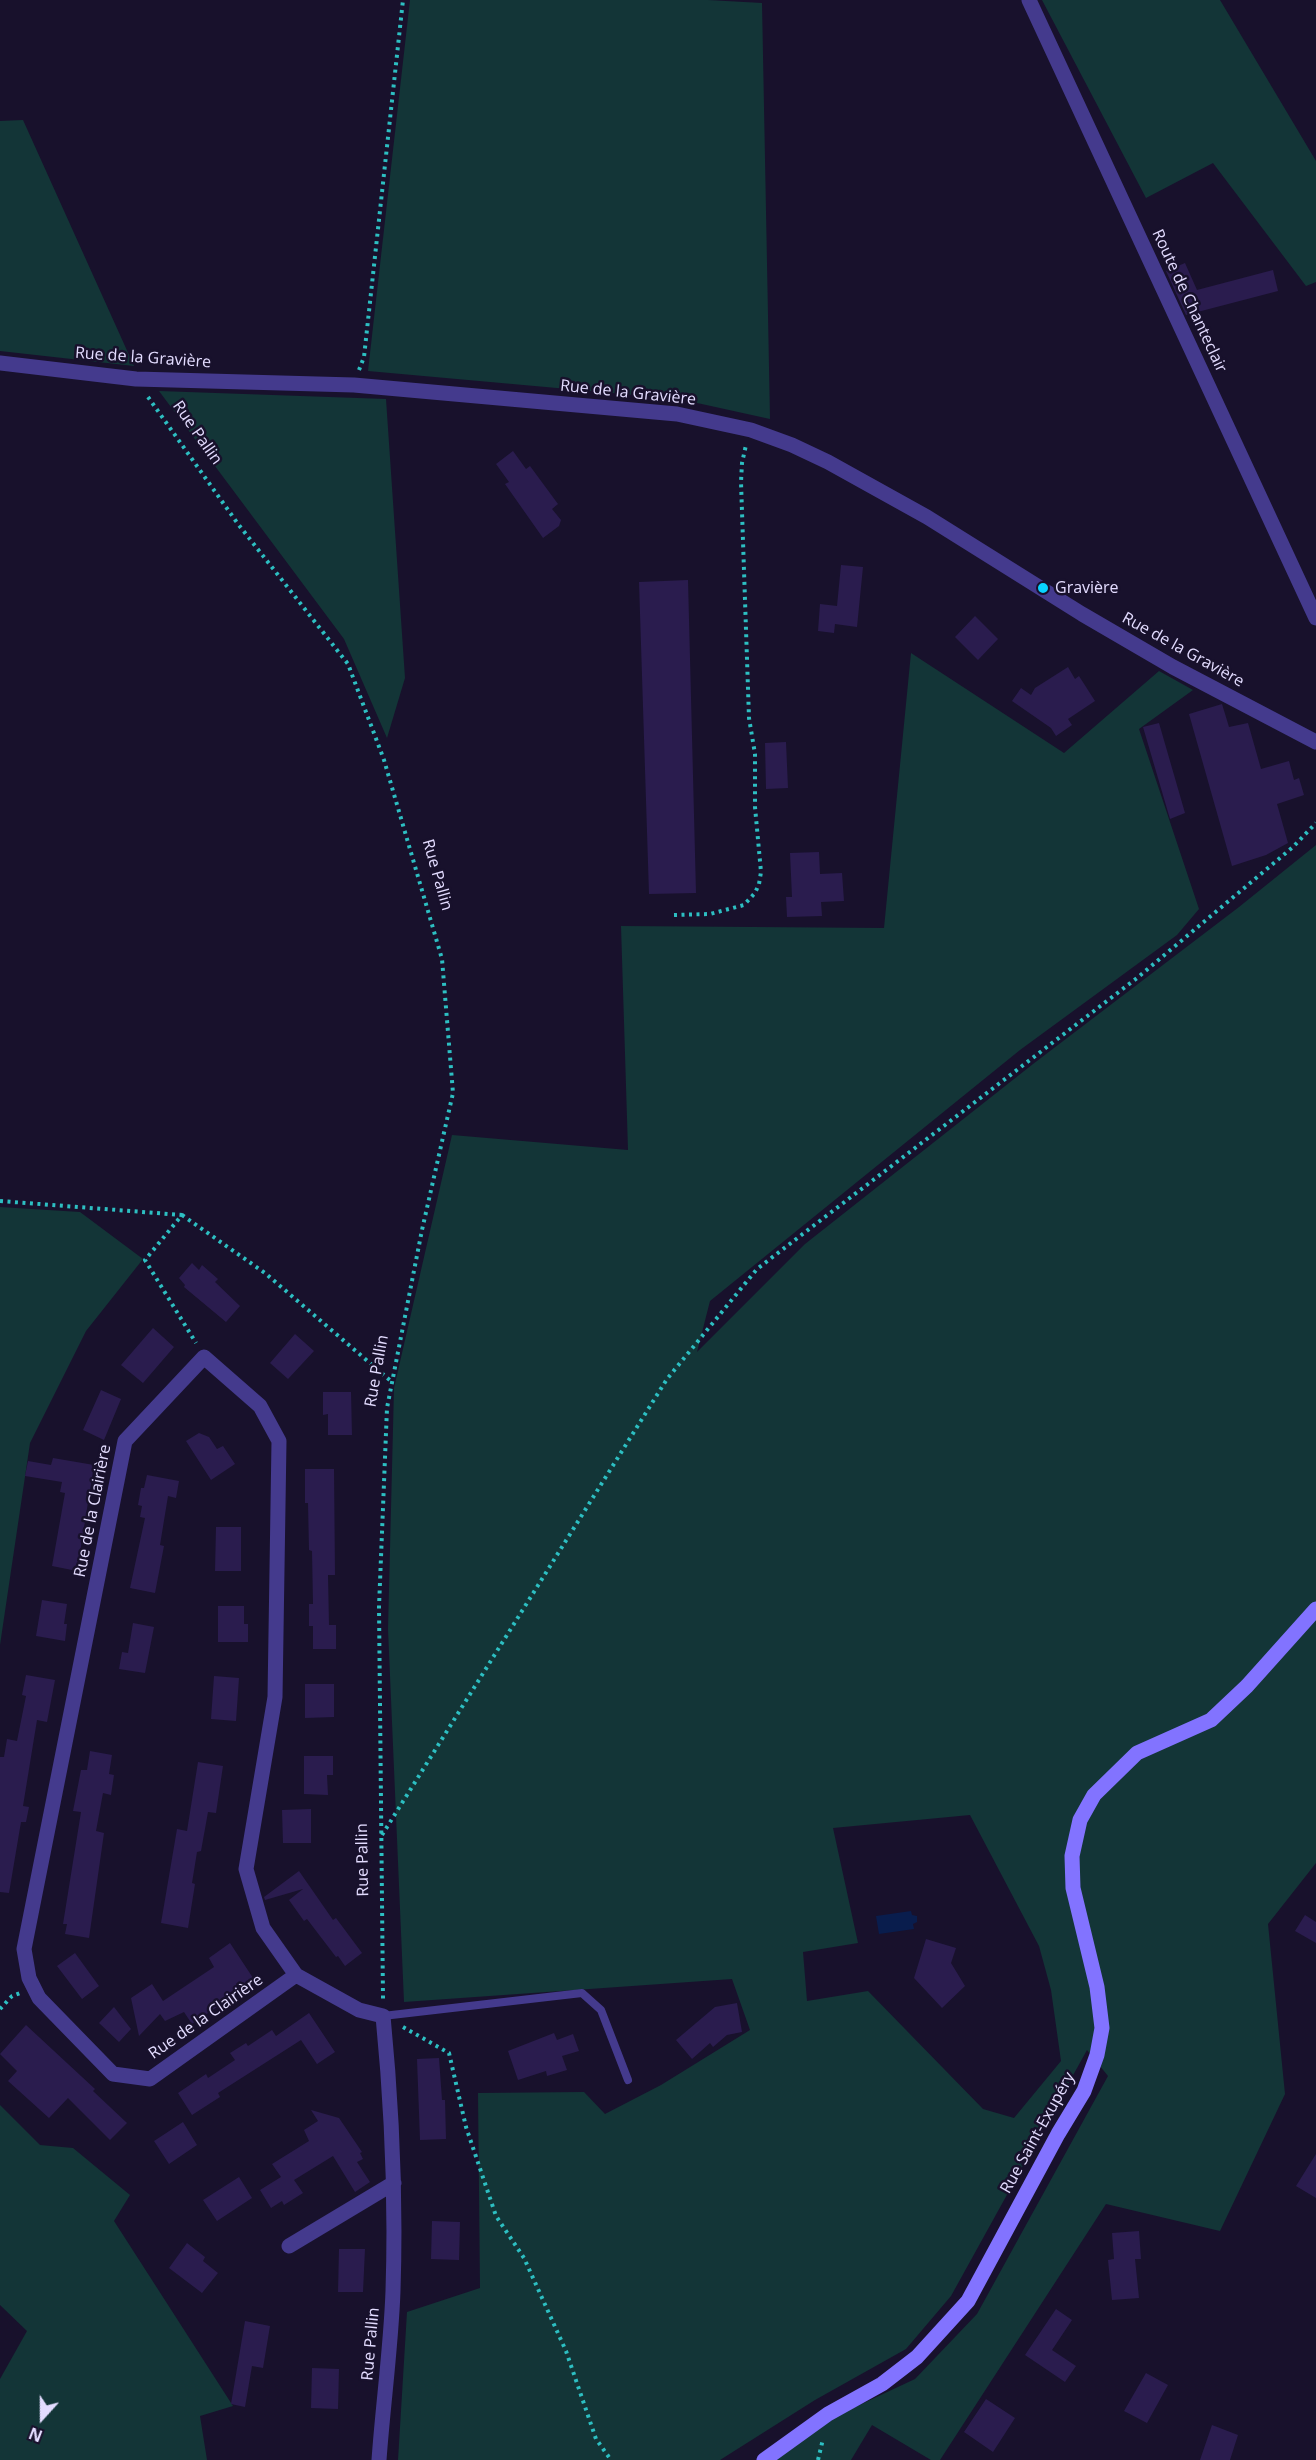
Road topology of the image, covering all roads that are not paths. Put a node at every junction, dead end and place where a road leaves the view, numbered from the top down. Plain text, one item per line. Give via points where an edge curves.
1 (1029, 0) edge
2 (0, 363) edge
3 (1316, 618) edge
4 (1316, 742) edge
5 (1316, 1610) edge
6 (296, 1975) junction
7 (383, 2016) junction
8 (628, 2080) dead end
9 (394, 2183) junction
10 (289, 2246) dead end
11 (379, 2460) edge
12 (764, 2460) edge

1 - 3 street, Route de Chanteclair
2 - 4 street, Rue de la Gravière via 136,379 354,385 677,414 751,430 792,445 908,506 1173,667
5 - 12 street, Rue Saint-Exupéry via 1211,1720 1137,1754 1094,1795 1080,1820 1072,1856 1073,1888 1097,1987 1102,2028 1084,2091 968,2301 938,2336 882,2384 828,2415
6 - 6 street, Rue de la Clairière via 150,2079 113,2074 39,1998 29,1978 24,1949 125,1441 204,1357 260,1406 279,1441 275,1697 246,1869 263,1928
6 - 7 street via 359,2010
7 - 8 lane via 582,1993 601,2010
7 - 9 street, Rue Pallin
9 - 10 street
9 - 11 street, Rue Pallin via 393,2293

